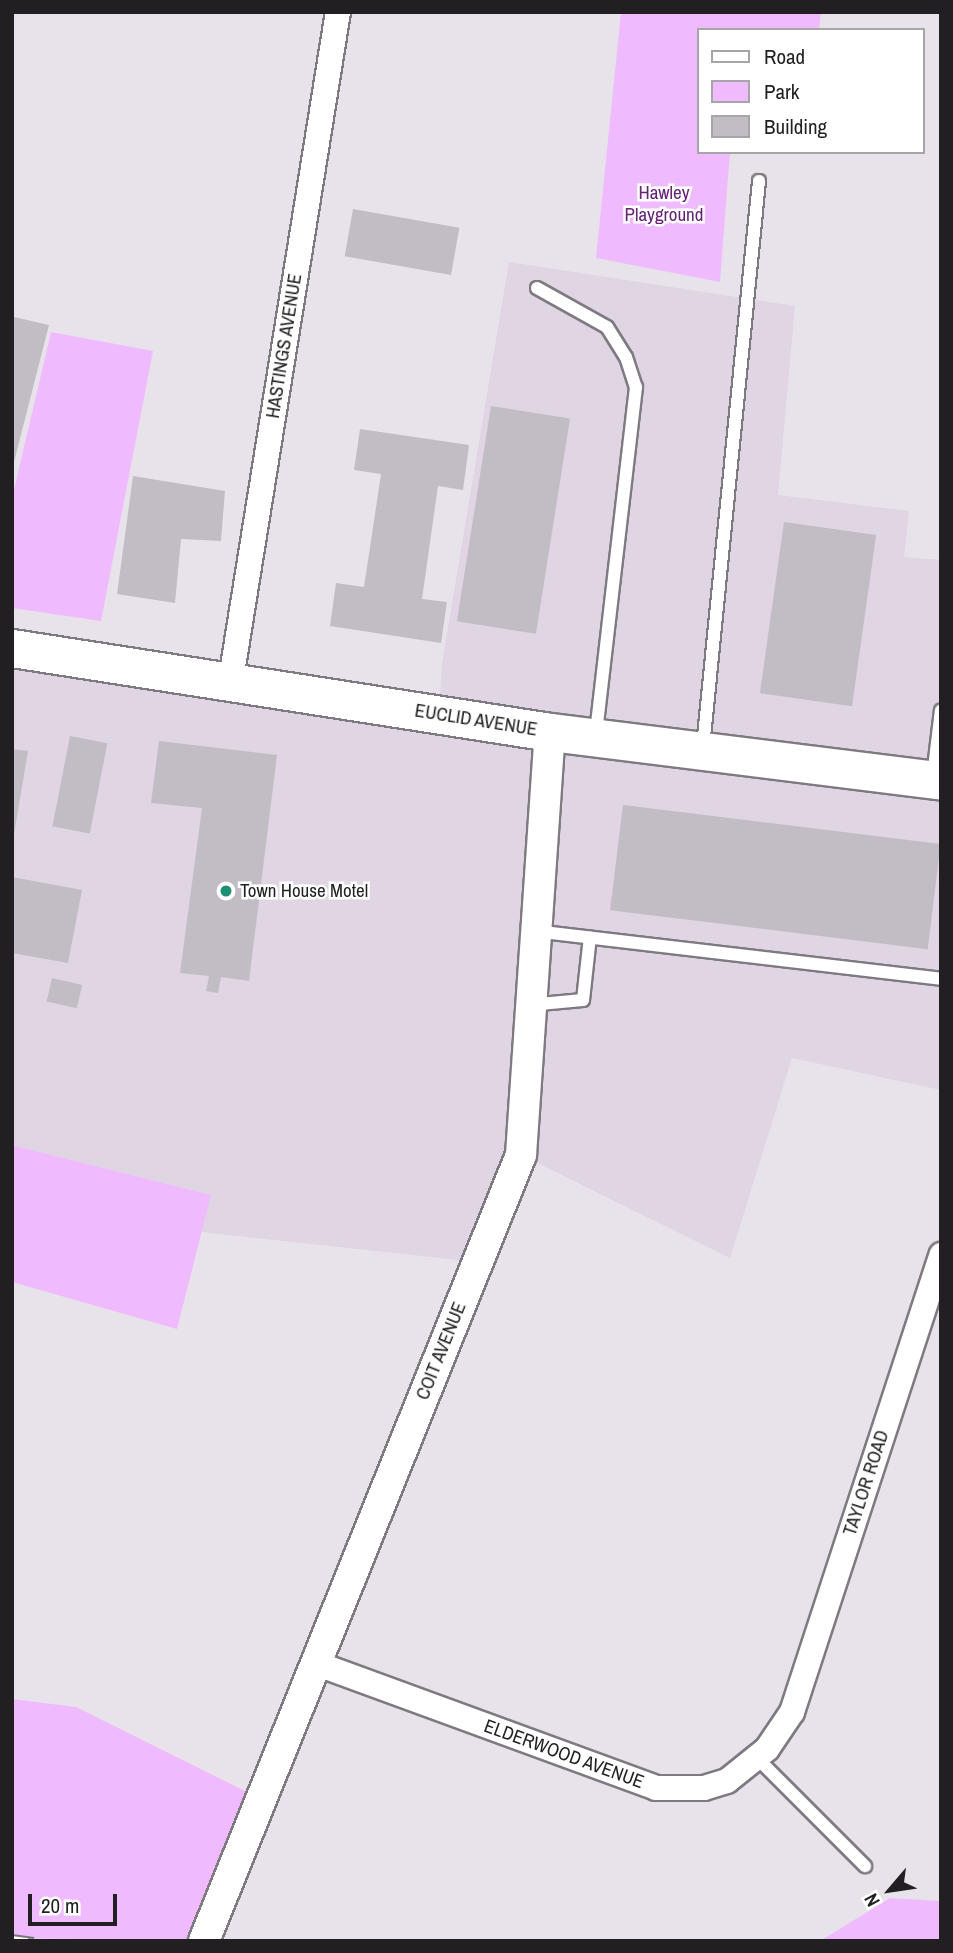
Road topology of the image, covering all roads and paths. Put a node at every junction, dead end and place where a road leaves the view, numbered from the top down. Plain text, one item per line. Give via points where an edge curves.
1 (338, 12) edge
2 (759, 181) dead end
3 (537, 288) dead end
4 (12, 648) edge
5 (231, 679) junction
6 (941, 710) edge
7 (550, 732) junction
8 (596, 738) junction
9 (702, 751) junction
10 (937, 780) edge
11 (534, 931) junction
12 (590, 937) junction
13 (941, 979) edge
14 (529, 1004) junction
15 (941, 1255) edge
16 (314, 1663) junction
17 (792, 1712) joint
18 (757, 1758) junction
19 (865, 1866) dead end
20 (204, 1941) edge

1 - 5 street, HASTINGS AVENUE
2 - 9 lane
3 - 8 lane via 607,327 626,357 636,387
4 - 5 main road, EUCLID AVENUE
5 - 7 main road, EUCLID AVENUE
6 - 10 lane
7 - 8 main road, EUCLID AVENUE
7 - 11 street, COIT AVENUE
8 - 9 main road, EUCLID AVENUE
9 - 10 main road, EUCLID AVENUE
11 - 12 lane
11 - 14 street, COIT AVENUE
12 - 13 lane
12 - 14 lane via 583,1000
14 - 16 street, COIT AVENUE via 521,1154
15 - 17 street, TAYLOR ROAD
16 - 18 street, ELDERWOOD AVENUE via 656,1787 704,1788 727,1781
16 - 20 street, COIT AVENUE
17 - 18 street, ELDERWOOD AVENUE
18 - 19 lane

